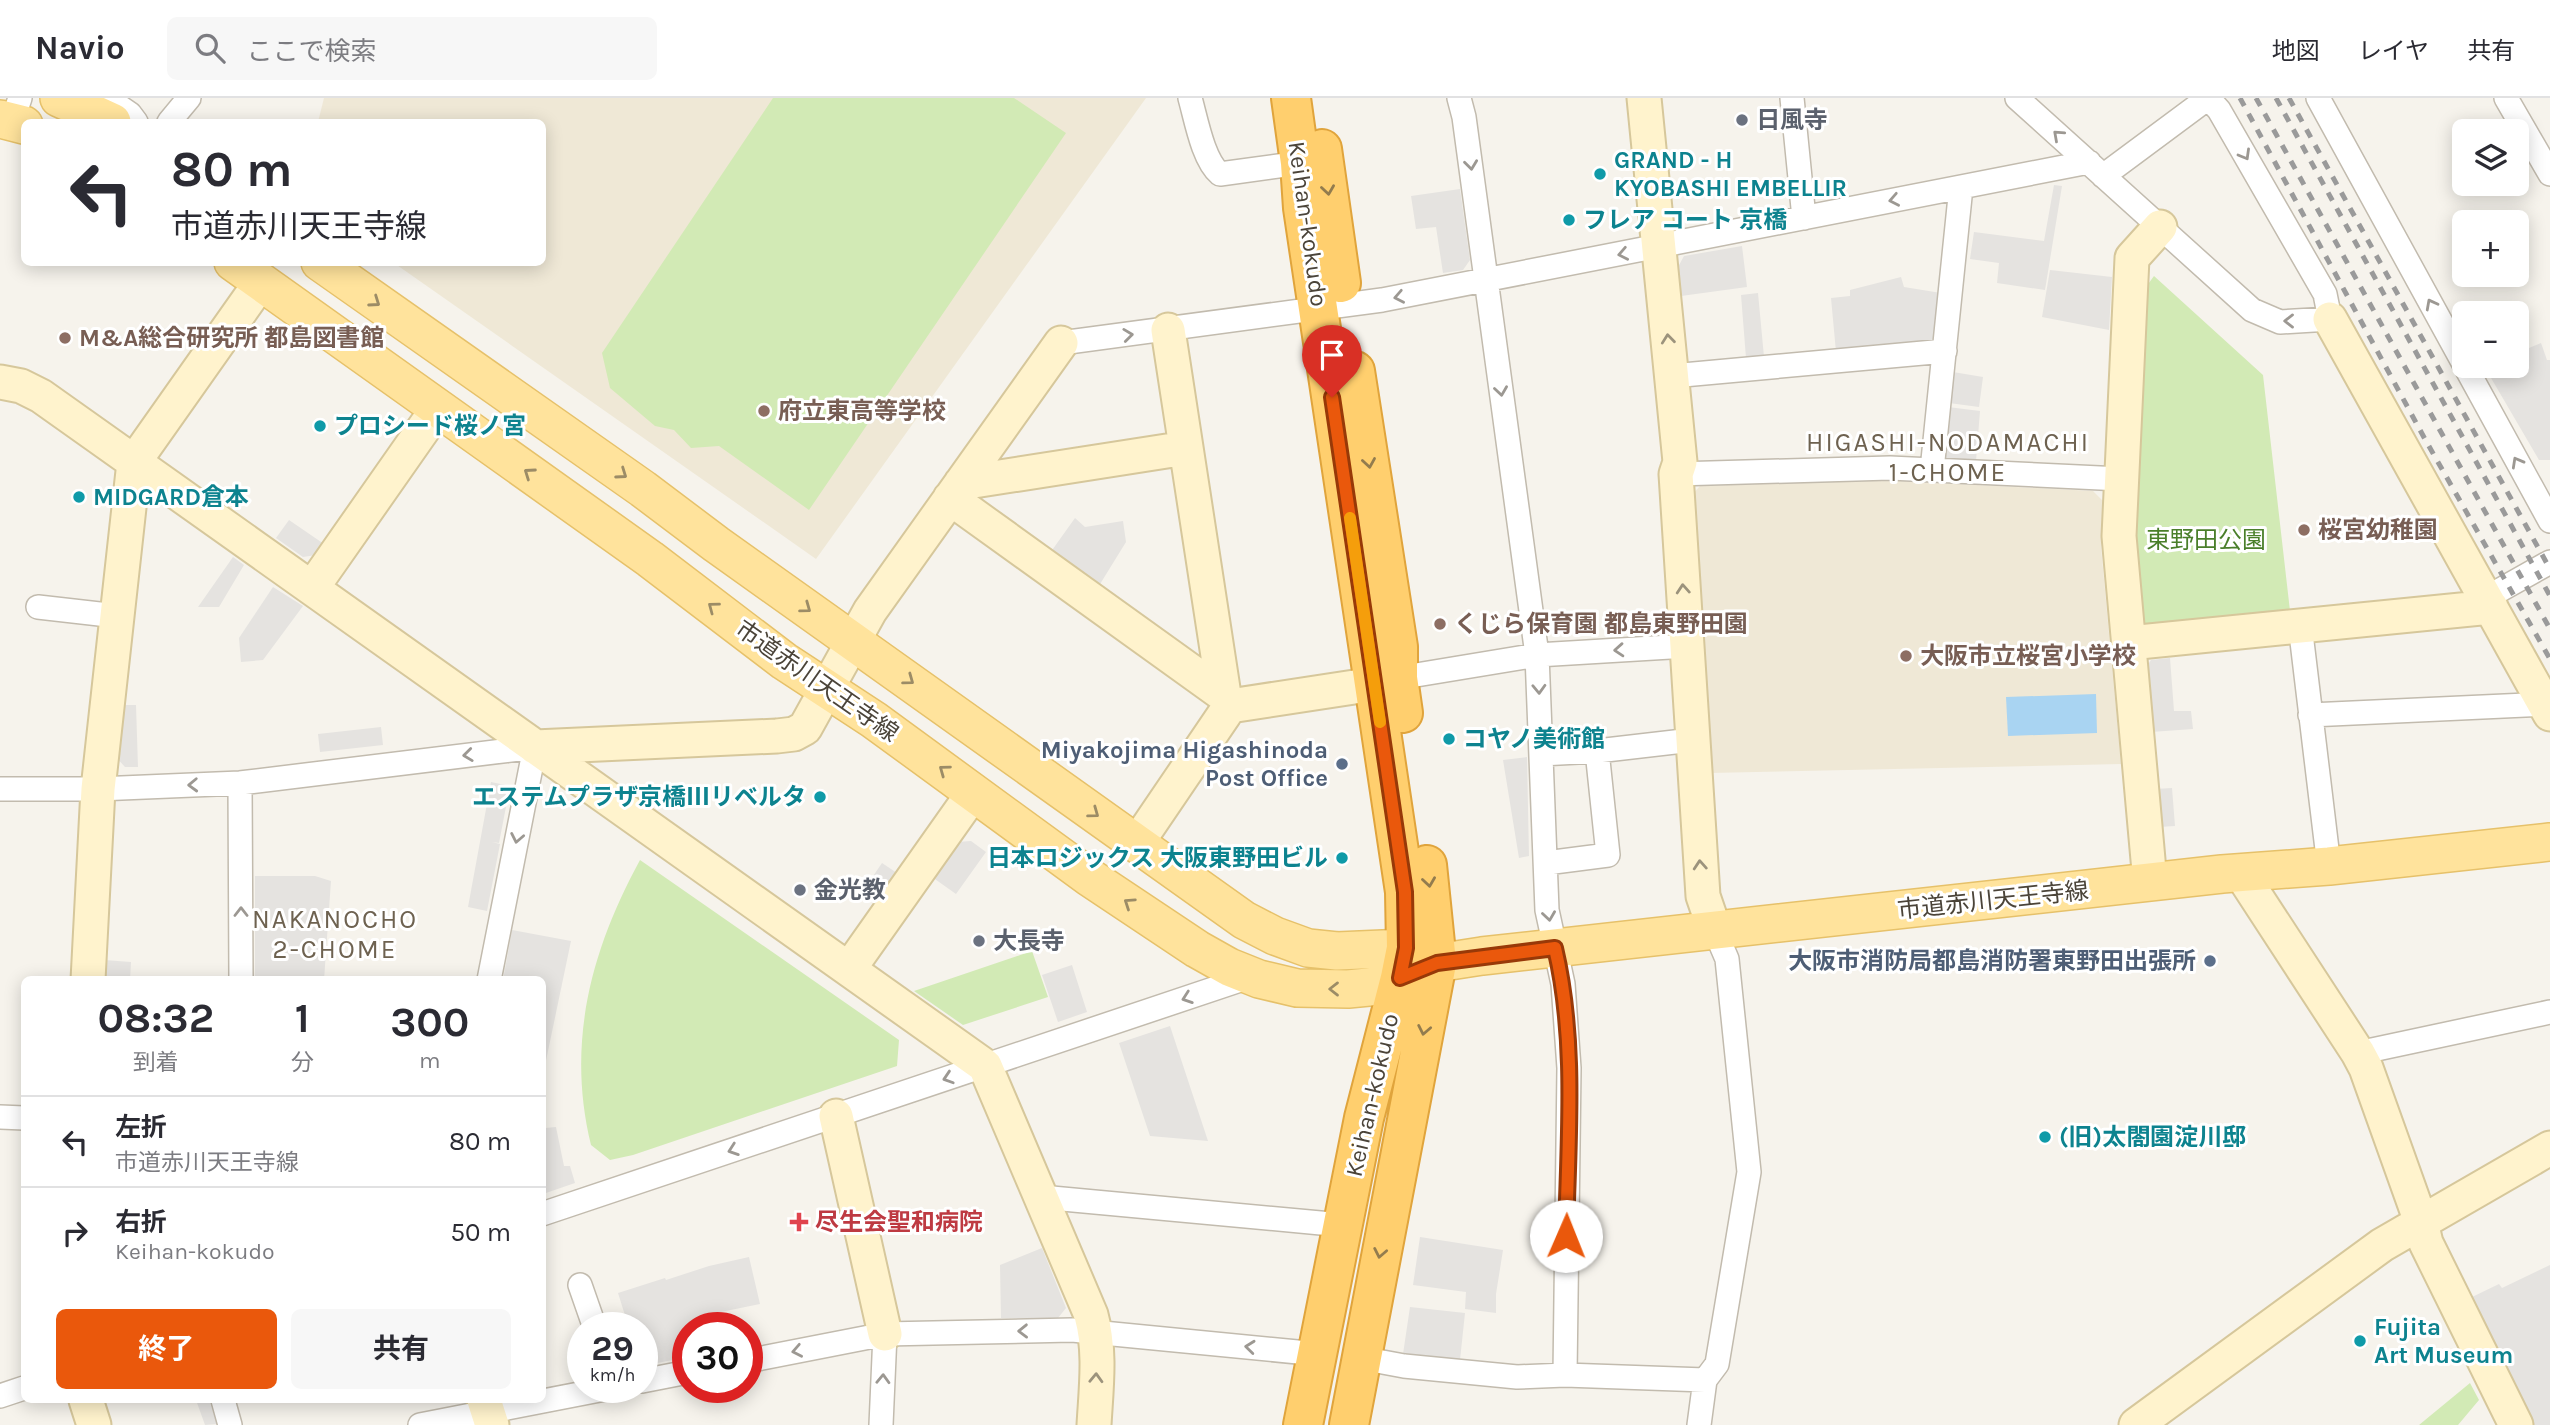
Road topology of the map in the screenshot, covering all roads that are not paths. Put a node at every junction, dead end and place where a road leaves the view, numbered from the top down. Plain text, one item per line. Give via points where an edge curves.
1 (59, 98) edge
2 (107, 98) edge
3 (189, 98) edge
4 (1191, 98) edge
5 (1291, 98) edge
6 (1314, 98) edge
7 (1459, 98) edge
8 (1644, 98) edge
9 (1792, 98) edge
10 (2017, 98) edge
11 (2208, 98) edge
12 (2318, 98) edge
13 (2506, 98) edge
14 (105, 119) edge
15 (134, 119) edge
16 (172, 119) edge
17 (1300, 163) junction
18 (2096, 169) junction
19 (2550, 174) edge
20 (1961, 187) junction
21 (1804, 218) junction
22 (2160, 227) junction
23 (1660, 247) junction
24 (326, 266) edge
25 (247, 272) edge
26 (1486, 279) junction
27 (1332, 307) junction
28 (2330, 319) junction
29 (1168, 330) junction
30 (1061, 343) joint
31 (2452, 343) edge
32 (1945, 351) junction
33 (1672, 376) junction
34 (2471, 378) edge
35 (0, 383) edge
36 (438, 408) junction
37 (1186, 448) junction
38 (134, 462) junction
39 (1932, 470) junction
40 (1676, 474) junction
41 (2121, 479) junction
42 (955, 491) junction
43 (2550, 522) edge
44 (2550, 562) edge
45 (312, 588) junction
46 (2489, 602) junction
47 (38, 607) dead end
48 (117, 615) junction
49 (2300, 625) junction
50 (854, 640) junction
51 (2129, 643) junction
52 (1687, 646) junction
53 (1537, 655) junction
54 (1386, 681) junction
55 (827, 691) junction
56 (1227, 701) junction
57 (2547, 709) edge
58 (2310, 715) junction
59 (1692, 740) junction
60 (535, 747) junction
61 (1597, 751) junction
62 (1541, 754) junction
63 (240, 783) junction
64 (0, 789) edge
65 (98, 789) junction
66 (974, 792) junction
67 (2550, 842) edge
68 (1136, 844) junction
69 (1546, 863) junction
70 (2329, 866) junction
71 (2240, 872) junction
72 (2150, 882) junction
73 (1715, 931) junction
74 (1555, 948) junction
75 (1414, 963) junction
76 (849, 969) junction
77 (88, 976) edge
78 (241, 976) edge
79 (490, 976) edge
80 (1252, 976) junction
81 (2550, 1013) edge
82 (2358, 1053) junction
83 (985, 1066) junction
84 (836, 1116) junction
85 (0, 1117) edge
86 (21, 1118) edge
87 (2550, 1148) edge
88 (1041, 1197) junction
89 (546, 1213) edge
90 (2421, 1222) junction
91 (1342, 1226) junction
92 (580, 1285) dead end
93 (589, 1312) edge
94 (1095, 1331) junction
95 (885, 1334) junction
96 (1318, 1354) junction
97 (763, 1358) edge
98 (1361, 1358) junction
99 (1565, 1375) junction
100 (1705, 1380) junction
101 (21, 1389) edge
102 (0, 1396) edge
103 (567, 1396) edge
104 (546, 1401) edge
105 (87, 1403) edge
106 (224, 1403) edge
107 (534, 1403) edge
108 (488, 1412) edge
109 (94, 1425) edge
110 (230, 1425) edge
111 (420, 1425) edge
112 (881, 1425) edge
113 (1094, 1425) edge
114 (1303, 1425) edge
115 (1349, 1425) edge
116 (1699, 1425) edge
117 (2136, 1425) edge
118 (2516, 1425) edge

1 - 14 main road
2 - 15 street
3 - 16 street
4 - 17 street via 1200,135 1220,174
5 - 17 highway, Keihan-kokudo
6 -> 27 highway, Keihan-kokudo
7 -> 26 street
8 - 23 street
9 - 21 street
18 -> 10 street
11 - 18 street
11 -> 28 street via 2325,294
31 -> 12 street
13 - 19 street
17 - 27 highway, Keihan-kokudo via 1303,208
18 - 20 street
18 - 22 street
20 -> 21 street
20 - 32 street
21 - 23 street
28 -> 22 street via 2280,322 2261,315
22 - 41 street via 2132,258
23 -> 26 street
33 -> 23 street
24 -> 50 main road, 市道赤川天王寺線
25 - 36 main road, 市道赤川天王寺線
25 - 38 street
26 -> 27 street
26 -> 53 street
27 - 29 street
27 - 54 highway, Keihan-kokudo
28 - 46 street
30 -> 29 street
29 - 37 street
30 - 42 street
32 - 33 street
32 - 39 street
33 - 40 street via 1680,462
43 -> 34 street
35 - 38 street via 41,396
36 - 45 street
55 -> 36 main road, 市道赤川天王寺線
37 - 42 street
37 - 56 street
38 - 45 street
38 - 48 street
39 - 40 street
39 - 41 street
52 -> 40 street
41 - 51 street via 2119,536
42 - 50 street
42 - 56 street
44 - 46 street
45 - 60 street
46 - 49 street
46 - 57 street
47 - 48 street
48 - 65 street
49 - 51 street
49 - 58 street
50 - 55 street
50 -> 68 main road, 市道赤川天王寺線
51 - 72 street
52 -> 53 street
52 - 59 street
53 - 54 street
53 -> 62 street
54 - 56 street
54 - 75 highway, Keihan-kokudo
55 - 60 street via 805,729 787,736
66 -> 55 main road, 市道赤川天王寺線
56 - 68 street
57 - 58 street
58 - 70 street
59 - 61 street
73 -> 59 street via 1703,897
60 -> 63 street
60 - 76 street
60 -> 79 street
61 - 62 street
61 - 69 street via 1608,855
62 - 69 street
63 -> 65 street
78 -> 63 street
64 - 65 street
65 - 77 street
66 - 76 street
80 -> 66 main road, 市道赤川天王寺線 via 1229,967 1089,877
67 - 70 main road, 市道赤川天王寺線
68 - 75 main road, 市道赤川天王寺線 via 1244,920 1275,936 1308,948
69 -> 74 street via 1547,910
70 - 71 main road, 市道赤川天王寺線
71 - 72 main road, 市道赤川天王寺線
71 - 82 street
72 - 73 main road, 市道赤川天王寺線
73 - 74 main road, 市道赤川天王寺線
73 - 100 street via 1727,960 1749,1172 1717,1364
74 - 75 main road, 市道赤川天王寺線
74 - 99 street via 1563,984 1569,1068
75 -> 80 main road, 市道赤川天王寺線 via 1379,986 1297,988
75 - 91 highway, Keihan-kokudo via 1364,1118
75 -> 98 highway, Keihan-kokudo
76 - 83 street
80 -> 83 street
81 - 82 street
82 - 90 street
83 -> 84 street
83 - 88 street
84 -> 89 street
84 - 95 street
85 - 86 street
87 - 90 street
88 - 91 street
88 - 94 street
90 - 117 street via 2382,1245
90 - 118 street via 2426,1243
91 - 96 highway, Keihan-kokudo
92 - 93 street
94 -> 95 street
96 -> 94 street
113 -> 94 street
95 -> 97 street
112 -> 95 street
96 - 114 highway, Keihan-kokudo
98 - 99 street via 1517,1377
98 - 115 highway, Keihan-kokudo
99 - 100 street
100 - 116 street
101 - 102 street
103 - 104 street
105 - 109 street
106 - 110 street
107 - 108 street
108 - 111 street

